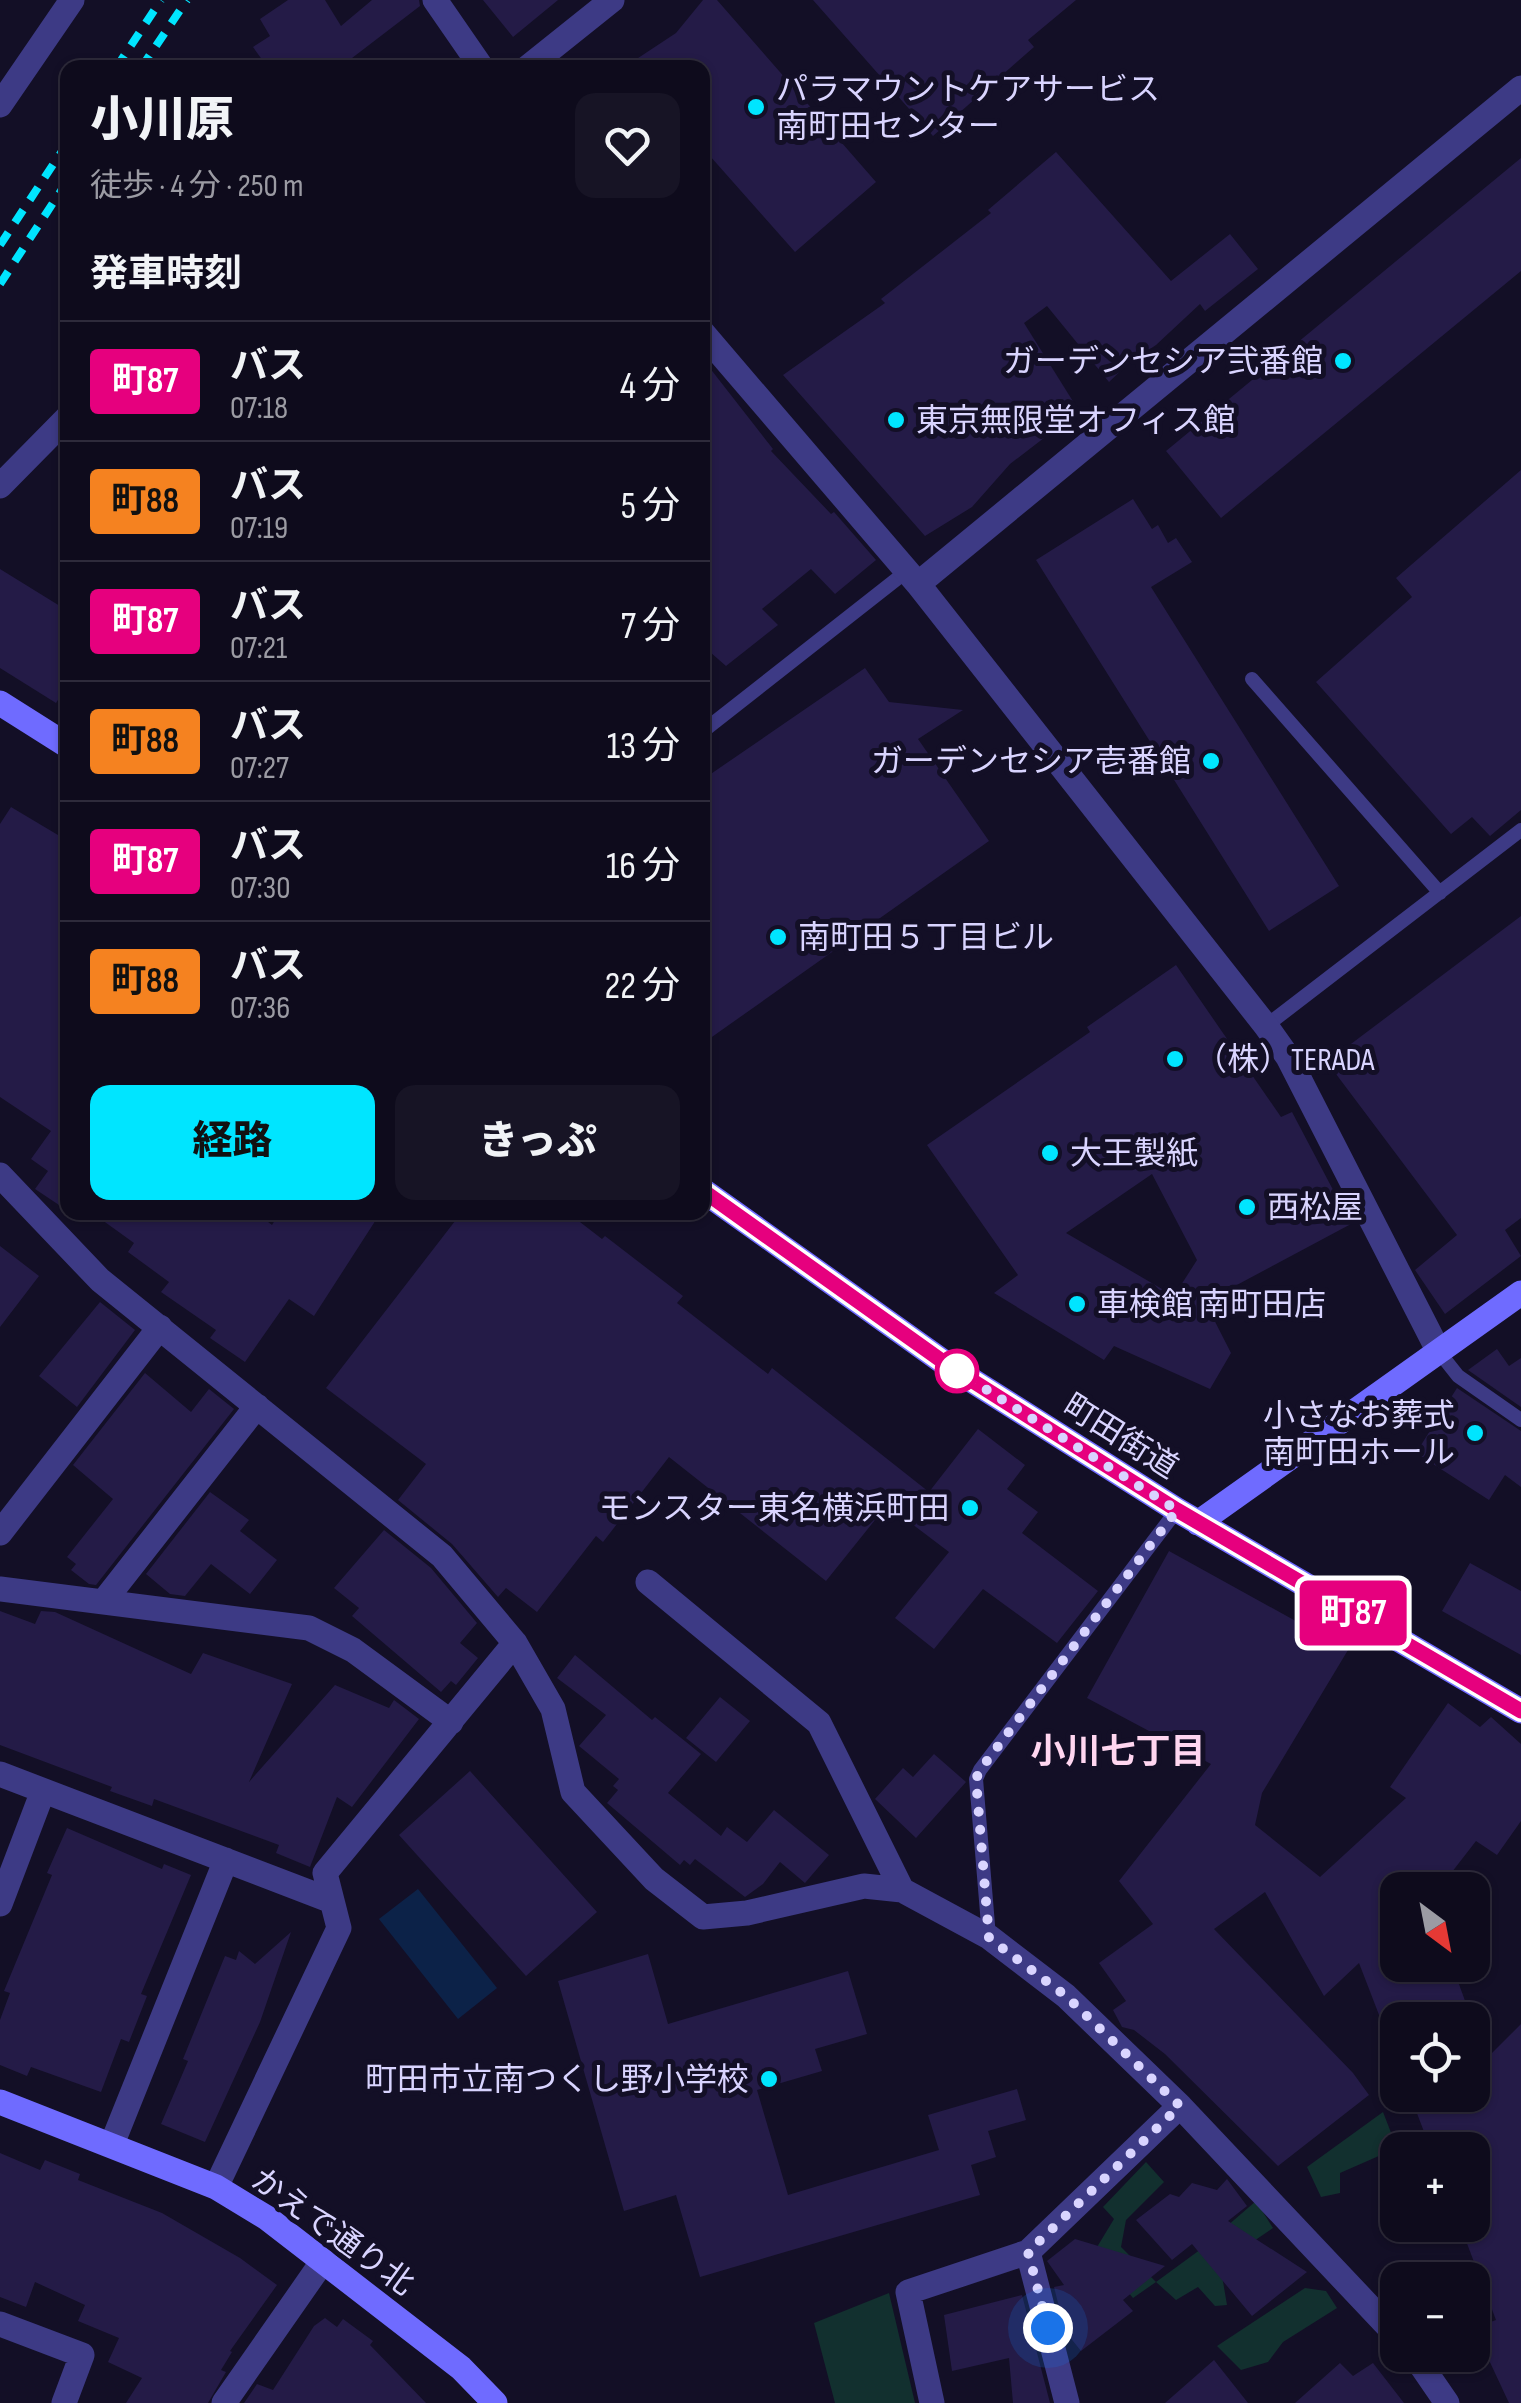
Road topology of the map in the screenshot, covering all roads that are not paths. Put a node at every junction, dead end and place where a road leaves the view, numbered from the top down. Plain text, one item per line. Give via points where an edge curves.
1 (72, 0) edge
2 (435, 0) edge
3 (612, 0) edge
4 (476, 60) edge
5 (536, 60) edge
6 (1521, 88) edge
7 (0, 105) edge
8 (710, 341) edge
9 (60, 425) edge
10 (0, 486) edge
11 (912, 577) junction
12 (1252, 679) dead end
13 (0, 703) edge
14 (710, 726) edge
15 (60, 741) edge
16 (1521, 830) edge
17 (1440, 893) junction
18 (1266, 1026) junction
19 (0, 1175) edge
20 (710, 1196) edge
21 (1521, 1293) edge
22 (160, 1327) junction
23 (1438, 1352) junction
24 (257, 1406) junction
25 (1521, 1420) edge
26 (1188, 1517) junction
27 (0, 1533) edge
28 (648, 1582) dead end
29 (0, 1589) edge
30 (104, 1601) junction
31 (515, 1643) junction
32 (1521, 1711) edge
33 (451, 1722) junction
34 (0, 1774) edge
35 (43, 1791) junction
36 (226, 1860) junction
37 (902, 1890) junction
38 (332, 1902) junction
39 (0, 1904) edge
40 (989, 1938) junction
41 (0, 2102) edge
42 (1180, 2106) junction
43 (112, 2144) junction
44 (216, 2186) junction
45 (1028, 2252) junction
46 (323, 2261) junction
47 (1380, 2319) edge
48 (0, 2324) edge
49 (1426, 2372) edge
50 (64, 2403) edge
51 (224, 2403) edge
52 (495, 2403) edge
53 (932, 2403) edge
54 (1067, 2403) edge
55 (1447, 2403) edge

1 - 7 street
2 - 4 street
3 - 5 street
6 - 11 street
8 - 11 street
9 - 10 street
11 - 14 lane
11 - 18 street
12 - 17 lane
13 - 15 main road
16 - 17 lane
17 - 18 lane
18 - 23 street
19 - 22 street via 100,1280
20 - 26 main road, 町田街道 via 949,1366
21 - 23 main road
22 - 24 street
22 - 27 street
23 - 25 lane via 1458,1376
23 - 26 main road
24 - 30 street
24 - 31 street via 442,1556
26 - 32 main road, 町田街道
26 - 40 lane via 980,1770
28 - 37 street via 819,1723
29 - 30 street
30 - 33 street via 309,1628 353,1650
31 - 33 street
31 - 37 street via 553,1709 573,1792 654,1879 703,1917 864,1886
33 - 38 street via 325,1873
34 - 35 street
35 - 36 street
35 - 39 street
36 - 38 street
36 - 43 street
37 - 40 street
38 - 44 street via 339,1928
40 - 42 street via 1066,1996
41 - 43 main road, かえで通り北
42 - 45 street
42 - 47 street
43 - 44 main road, かえで通り北
44 - 46 main road, かえで通り北
45 - 53 street via 908,2292
45 - 54 street
46 - 51 street
46 - 52 main road, かえで通り北 via 461,2368
48 - 50 street via 82,2355
49 - 55 street

